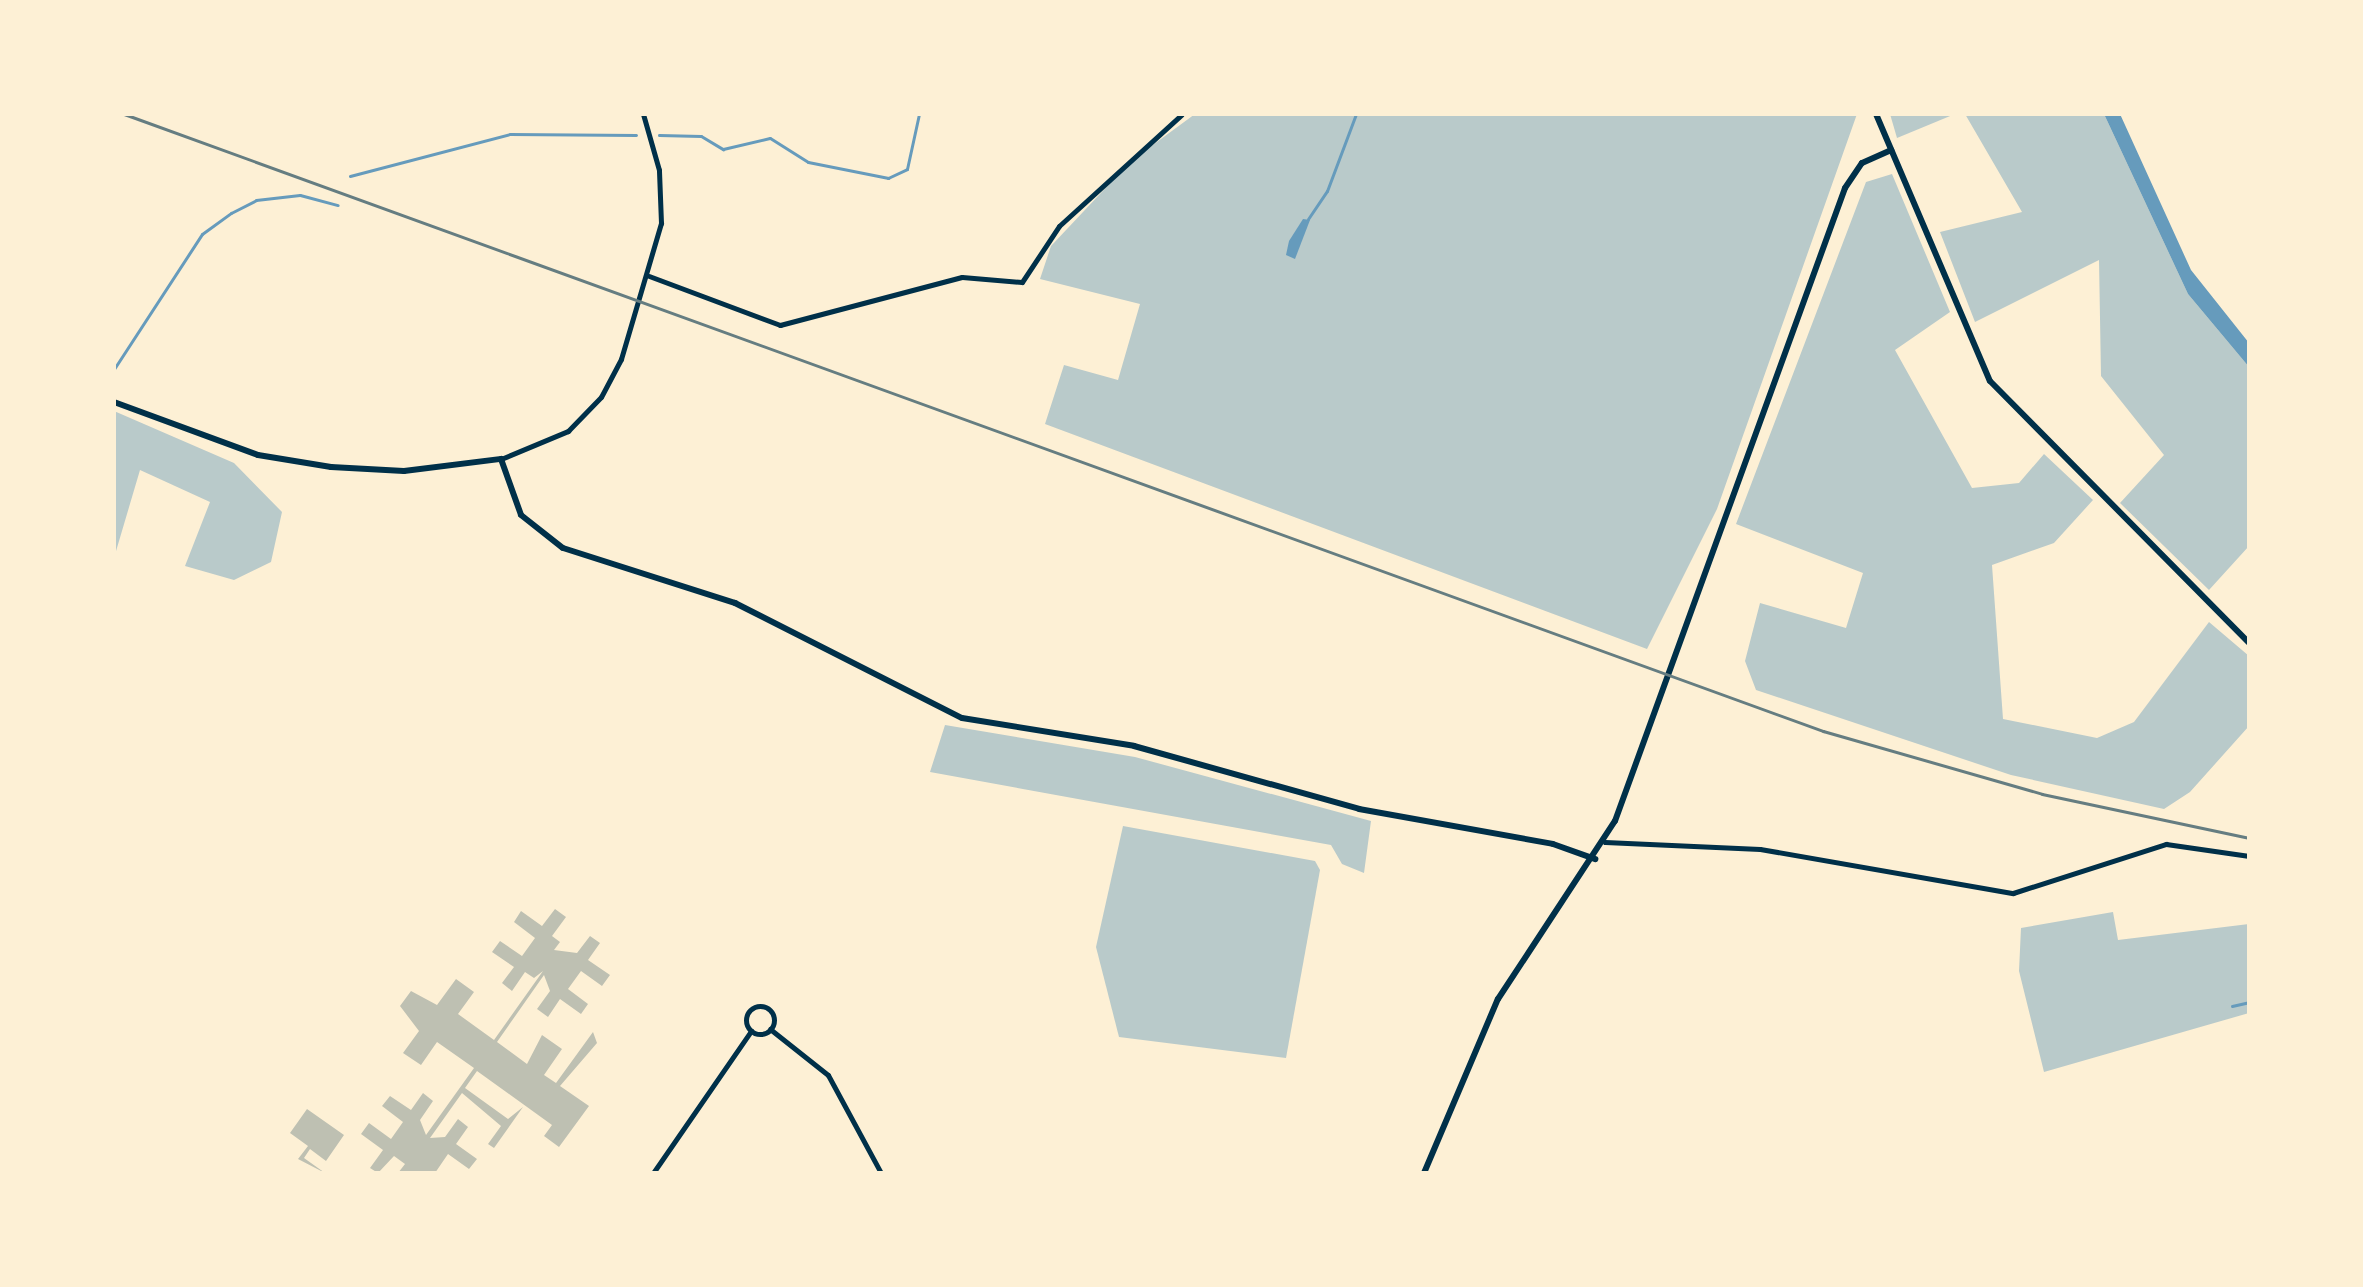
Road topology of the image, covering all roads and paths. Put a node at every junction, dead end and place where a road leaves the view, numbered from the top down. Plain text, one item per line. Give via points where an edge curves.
1 (643, 114) edge
2 (1182, 114) edge
3 (1876, 114) edge
4 (1891, 150) junction
5 (649, 276) junction
6 (114, 402) edge
7 (501, 459) junction
8 (2249, 643) edge
9 (1605, 842) junction
10 (2249, 856) edge
11 (1595, 859) junction
12 (770, 1029) junction
13 (751, 1031) junction
14 (653, 1173) edge
15 (881, 1173) edge
16 (1424, 1173) edge

1 - 5 street via 663,206
2 - 5 street via 1059,226 1022,282 962,277 780,325
3 - 4 street
4 - 8 street via 1996,389
4 - 9 street via 1862,163 1845,188
5 - 7 street via 621,359 587,414 544,445
6 - 7 street via 258,455 331,467 404,471
7 - 11 street via 521,515 563,548 735,603 962,718 1134,746 1359,809
9 - 10 street via 1760,849 2013,893 2166,844
9 - 11 street
11 - 16 street via 1491,1012
12 - 13 street
12 - 13 street via 772,1013 759,1006 746,1016
12 - 15 street via 837,1087
13 - 14 street

